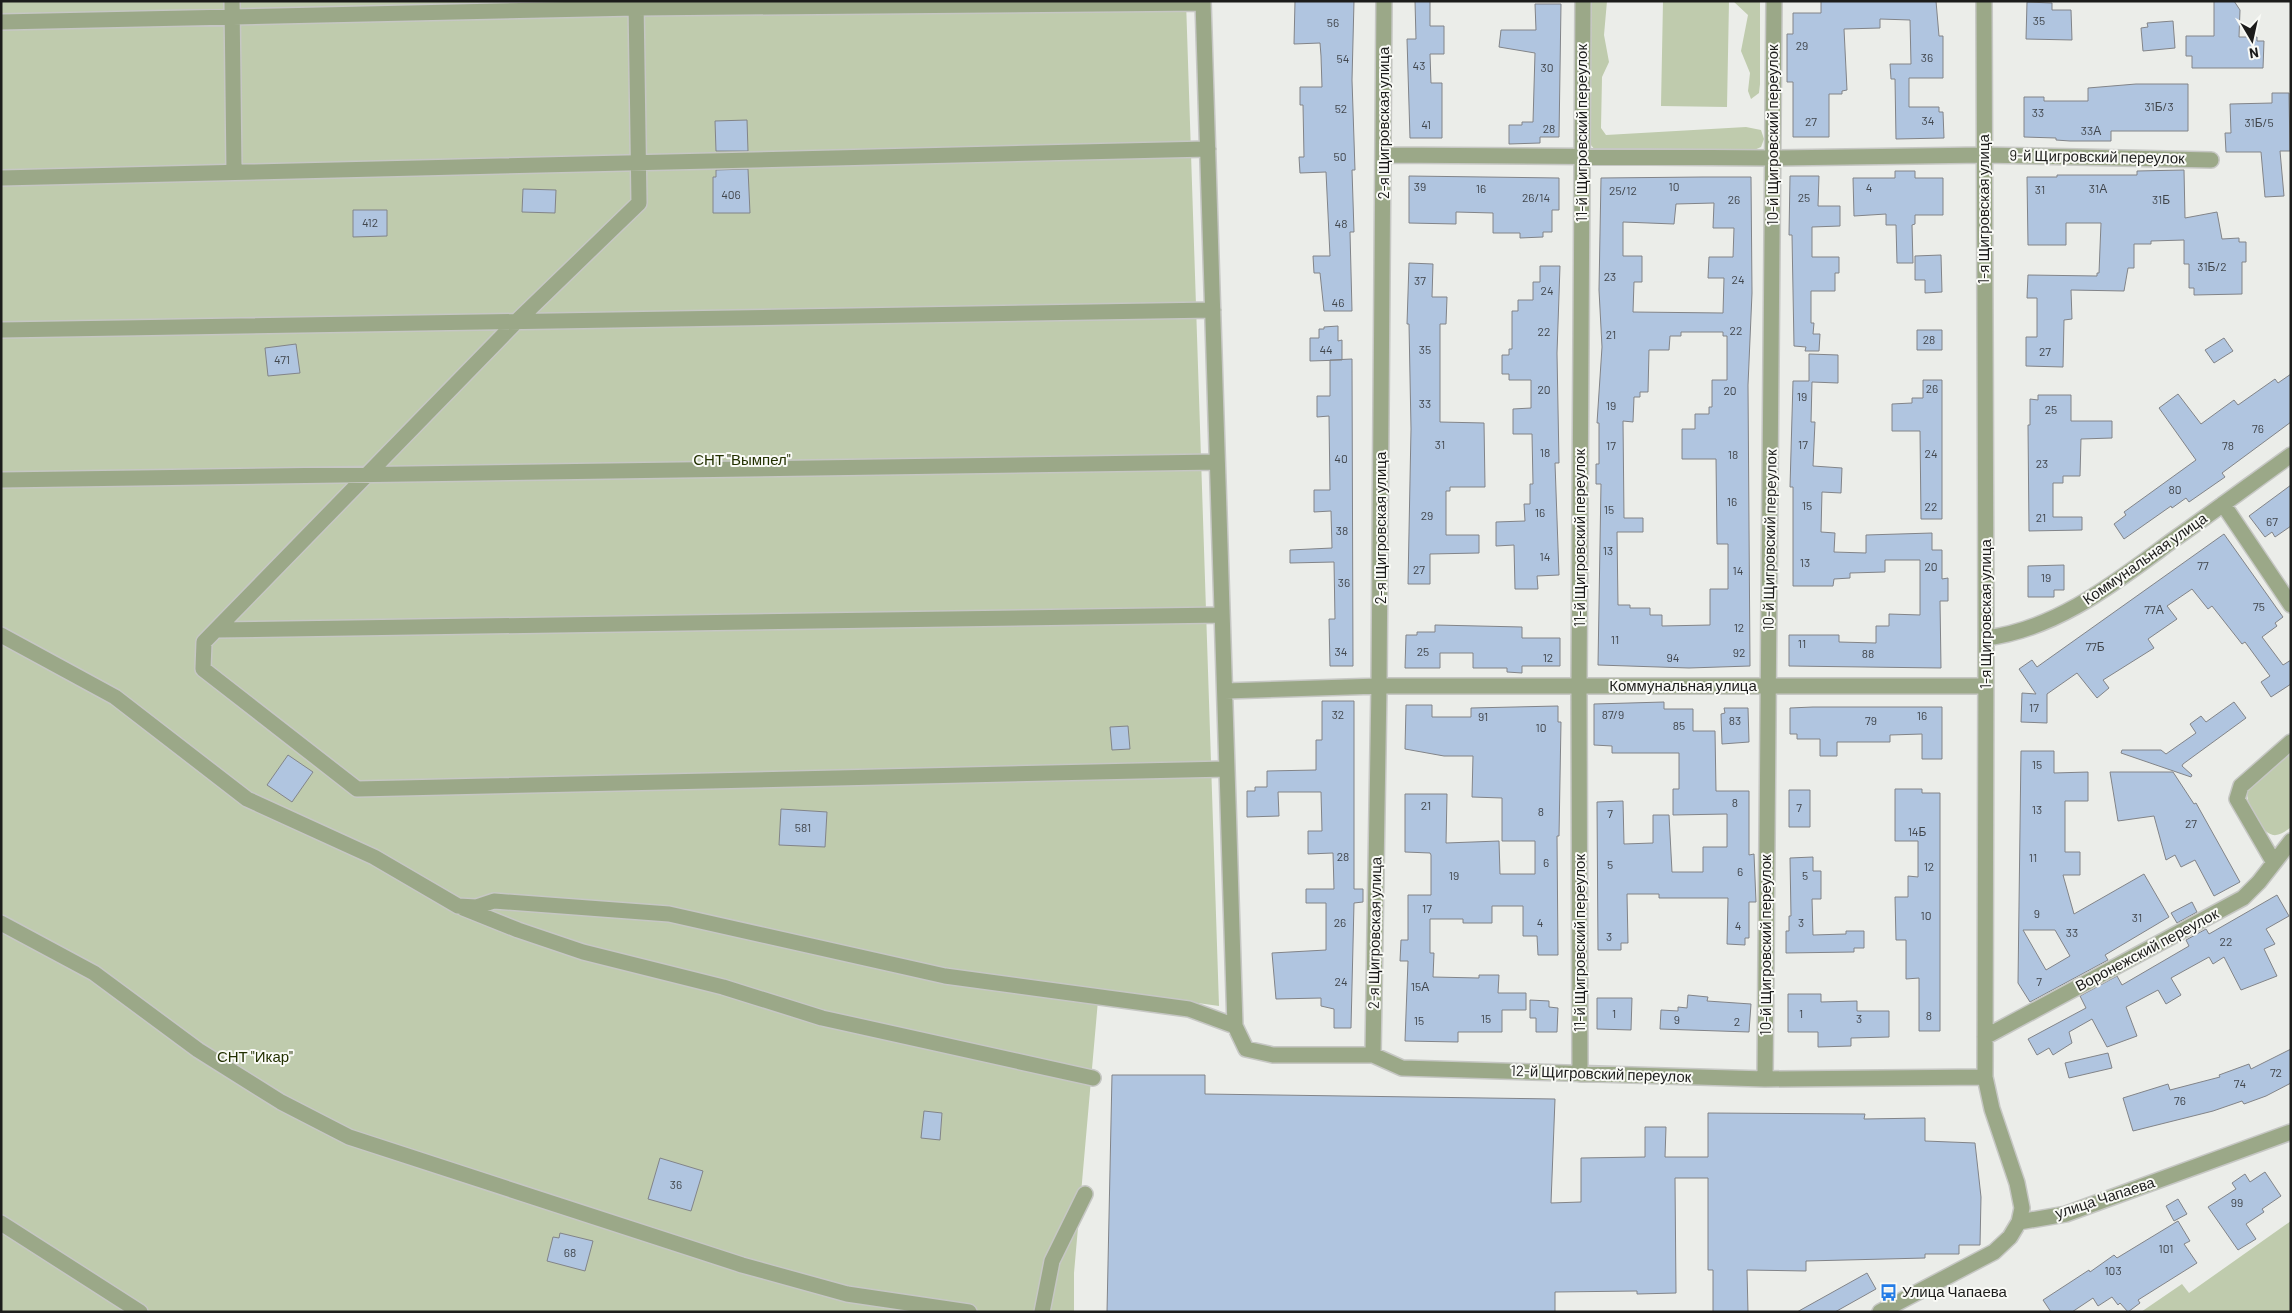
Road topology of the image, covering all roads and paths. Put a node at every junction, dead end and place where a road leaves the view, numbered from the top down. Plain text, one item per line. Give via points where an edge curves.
1 (232, 1) edge
2 (1384, 1) edge
3 (1583, 1) edge
4 (1774, 1) edge
5 (1984, 1) edge
6 (1203, 2) edge
7 (636, 5) edge
8 (232, 19) junction
9 (1, 22) edge
10 (1208, 149) junction
11 (1384, 155) junction
12 (1984, 155) junction
13 (1581, 156) junction
14 (1774, 158) junction
15 (2210, 160) dead end
16 (638, 163) junction
17 (234, 172) junction
18 (1, 178) edge
19 (1213, 310) junction
20 (517, 321) junction
21 (1, 330) edge
22 (2291, 455) edge
23 (1217, 462) junction
24 (369, 474) junction
25 (1, 480) edge
26 (2223, 504) junction
27 (2291, 605) edge
28 (1222, 615) junction
29 (216, 630) junction
30 (1, 635) edge
31 (1986, 638) junction
32 (1380, 686) junction
33 (1579, 686) junction
34 (1768, 686) junction
35 (1986, 686) junction
36 (1224, 691) junction
37 (2291, 742) edge
38 (1227, 769) junction
39 (2291, 841) edge
40 (2273, 861) junction
41 (458, 906) junction
42 (1, 922) edge
43 (1235, 1026) junction
44 (1985, 1036) junction
45 (1373, 1055) junction
46 (1580, 1074) junction
47 (1985, 1077) junction
48 (1094, 1078) dead end
49 (1765, 1079) junction
50 (2291, 1132) edge
51 (1085, 1194) dead end
52 (2019, 1222) junction
53 (1, 1223) edge
54 (140, 1312) edge
55 (969, 1312) edge
56 (1042, 1312) edge
57 (1880, 1312) edge

1 - 8 street
2 - 11 street, 2-я Щигровская улица
3 - 13 street, 11-й Щигровский переулок
4 - 14 street, 10-й Щигровский переулок
5 - 12 street, 1-я Щигровская улица
6 - 7 street
6 - 10 street
7 - 8 street
7 - 16 street
8 - 9 street
8 - 17 street
10 - 16 street
10 - 19 street
11 - 13 street, 9-й Щигровский переулок
11 - 32 street, 2-я Щигровская улица
12 - 14 street, 9-й Щигровский переулок
12 - 15 street, 9-й Щигровский переулок
12 - 31 street, 1-я Щигровская улица
13 - 14 street, 9-й Щигровский переулок
13 - 33 street, 11-й Щигровский переулок
14 - 34 street, 10-й Щигровский переулок
16 - 17 street
16 - 20 street via 639,203
17 - 18 street
19 - 20 street
19 - 23 street
20 - 21 street
20 - 24 street
22 - 26 street, Коммунальная улица
23 - 24 street
23 - 28 street
24 - 25 street
24 - 29 street
26 - 27 street
26 - 31 street, Коммунальная улица via 2113,584 2066,612 2023,630
28 - 29 street
28 - 36 street
29 - 38 street via 204,642 203,668 357,789
30 - 41 street via 115,698 247,799 374,857
31 - 35 street, 1-я Щигровская улица
32 - 33 street, Коммунальная улица
32 - 36 street, Коммунальная улица
32 - 45 street, 2-я Щигровская улица
33 - 34 street, Коммунальная улица
33 - 46 street, 11-й Щигровский переулок
34 - 35 street, Коммунальная улица
34 - 49 street, 10-й Щигровский переулок
35 - 44 street, 1-я Щигровская улица
36 - 38 street
37 - 40 street via 2240,786 2237,799
38 - 43 street
39 - 40 street, Воронежский переулок
40 - 44 street, Воронежский переулок via 2260,882 2243,898
41 - 43 street via 476,907 494,901 669,914 945,976 1189,1009
41 - 48 street via 583,952 723,987 822,1018
42 - 55 street via 94,973 198,1050 281,1102 349,1138 742,1265 847,1294
43 - 45 street, 12-й Щигровский переулок via 1246,1049 1273,1055
44 - 47 street, 1-я Щигровская улица
45 - 46 street, 12-й Щигровский переулок via 1402,1068
46 - 49 street, 12-й Щигровский переулок
47 - 49 street, 12-й Щигровский переулок
47 - 52 street, 1-я Щигровская улица via 2017,1183 2022,1208
50 - 52 street, улица Чапаева via 2066,1214
51 - 56 street via 1052,1261
52 - 57 street via 2010,1237 1994,1252
53 - 54 street

